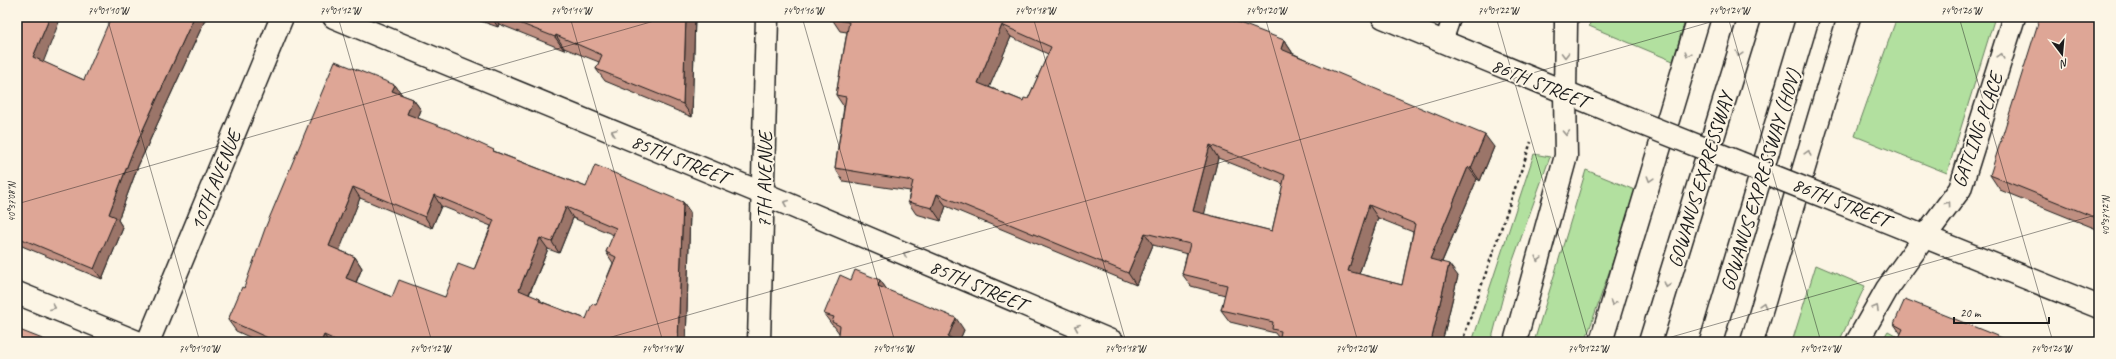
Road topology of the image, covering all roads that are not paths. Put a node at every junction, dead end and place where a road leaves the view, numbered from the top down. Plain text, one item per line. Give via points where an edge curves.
1 (282, 17) edge
2 (334, 17) edge
3 (767, 17) edge
4 (1383, 17) edge
5 (1452, 17) edge
6 (1567, 17) edge
7 (1699, 17) edge
8 (1750, 17) edge
9 (1808, 17) edge
10 (1849, 17) edge
11 (2014, 17) edge
12 (1443, 42) junction
13 (1565, 94) junction
14 (764, 194) junction
15 (1925, 236) junction
16 (17, 293) edge
17 (2099, 307) edge
18 (1650, 340) edge
19 (137, 342) edge
20 (148, 342) edge
21 (759, 342) edge
22 (1113, 342) edge
23 (1515, 342) edge
24 (1601, 342) edge
25 (1712, 342) edge
26 (1752, 342) edge
27 (1857, 342) edge

1 - 20 main road, 10TH AVENUE
14 -> 2 main road, 85TH STREET
3 - 14 main road, 7TH AVENUE
4 - 12 main road, 86TH STREET
5 - 12 lane
6 -> 13 main road
7 -> 24 main road
8 -> 18 main road, GOWANUS EXPRESSWAY
9 - 25 main road, GOWANUS EXPRESSWAY (HOV)
26 -> 10 main road
15 -> 11 main road, GATLING PLACE via 1960,189
12 - 13 main road, 86TH STREET
13 - 15 main road, 86TH STREET, bridge
13 -> 23 main road via 1566,156
14 - 21 main road, 7TH AVENUE
22 -> 14 main road, 85TH STREET
15 - 17 main road, 86TH STREET
27 -> 15 main road, GATLING PLACE via 1887,289
16 -> 19 main road

